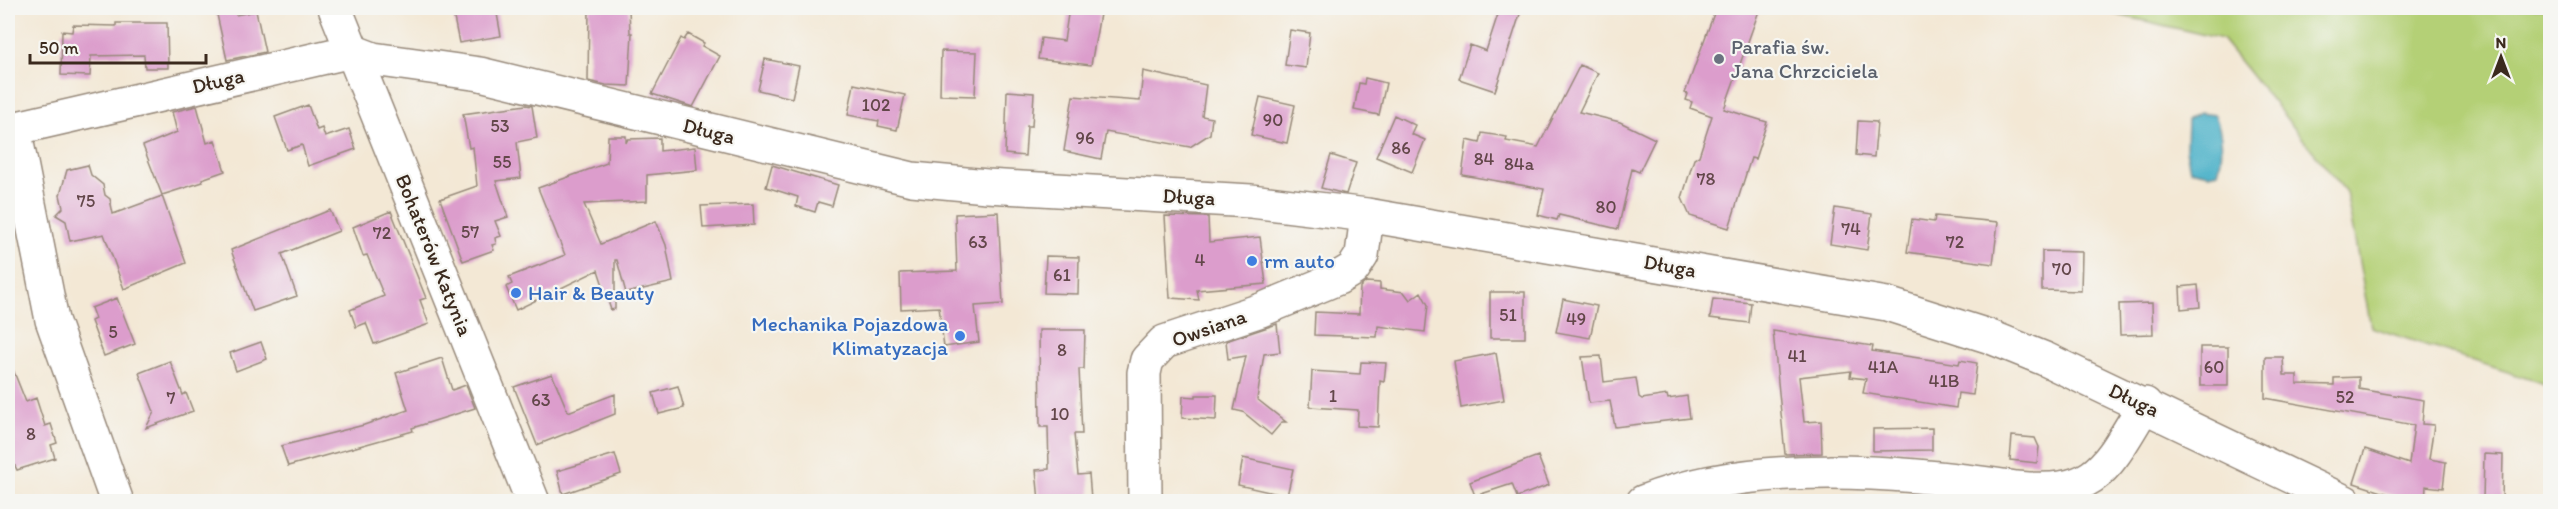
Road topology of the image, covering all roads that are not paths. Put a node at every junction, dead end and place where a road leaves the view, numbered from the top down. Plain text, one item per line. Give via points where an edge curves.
1 (335, 8) edge
2 (352, 51) junction
3 (11, 129) edge
4 (1367, 215) junction
5 (2145, 404) junction
6 (2015, 495) edge
7 (117, 501) edge
8 (533, 501) edge
9 (1145, 501) edge
10 (1643, 501) edge
11 (2345, 501) edge

1 - 2 street, Bohaterów Katynia
2 - 3 street, Długa
2 - 4 street, Długa via 373,59 480,74 912,179 1251,201
2 - 8 street, Bohaterów Katynia
3 - 7 street via 52,320
4 - 5 street, Długa via 1887,304 1988,336
4 - 9 street, Owsiana via 1362,255 1353,269 1261,310 1164,342 1147,360 1142,386
5 - 6 street via 2116,452 2091,478 2071,487
5 - 11 street, Długa
6 - 10 street via 1951,478 1813,473 1751,476 1697,485

